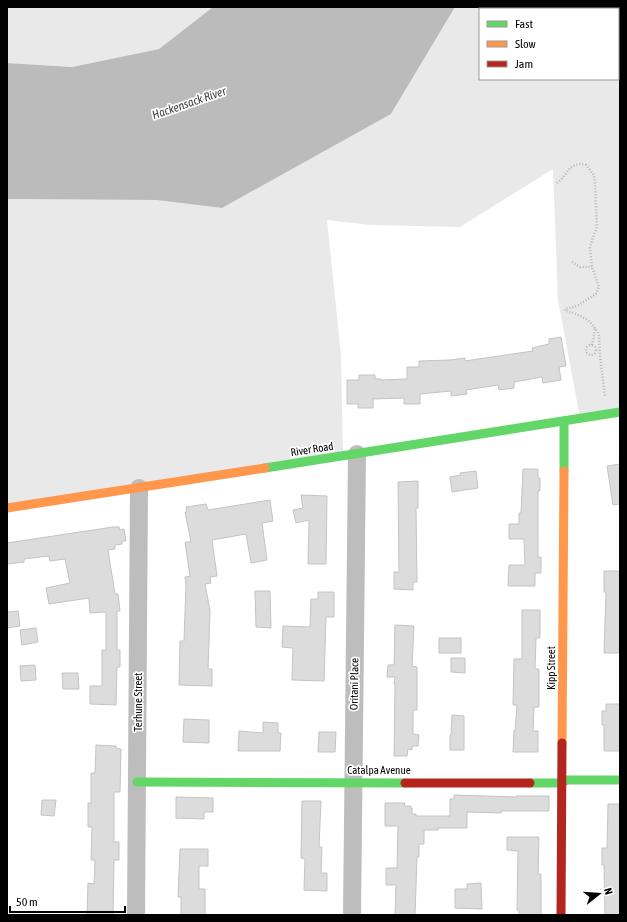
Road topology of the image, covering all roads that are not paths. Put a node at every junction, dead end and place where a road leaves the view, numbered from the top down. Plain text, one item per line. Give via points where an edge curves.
1 (620, 412) edge
2 (564, 421) junction
3 (357, 454) junction
4 (138, 488) junction
5 (7, 508) edge
6 (620, 780) edge
7 (137, 782) junction
8 (353, 782) junction
9 (562, 783) junction
10 (136, 915) edge
11 (352, 915) edge
12 (561, 915) edge

1 - 2 street, River Road
2 - 3 street, River Road
2 - 9 street, Kipp Street
3 - 4 street, River Road
3 - 8 street, Oritani Place
4 - 5 street, River Road
4 - 7 street, Terhune Street
6 - 9 street, Catalpa Avenue via 568,780
7 - 8 street, Catalpa Avenue
7 - 10 street, Terhune Street
8 - 9 street, Catalpa Avenue
8 - 11 street, Oritani Place
9 - 12 street, Kipp Street

